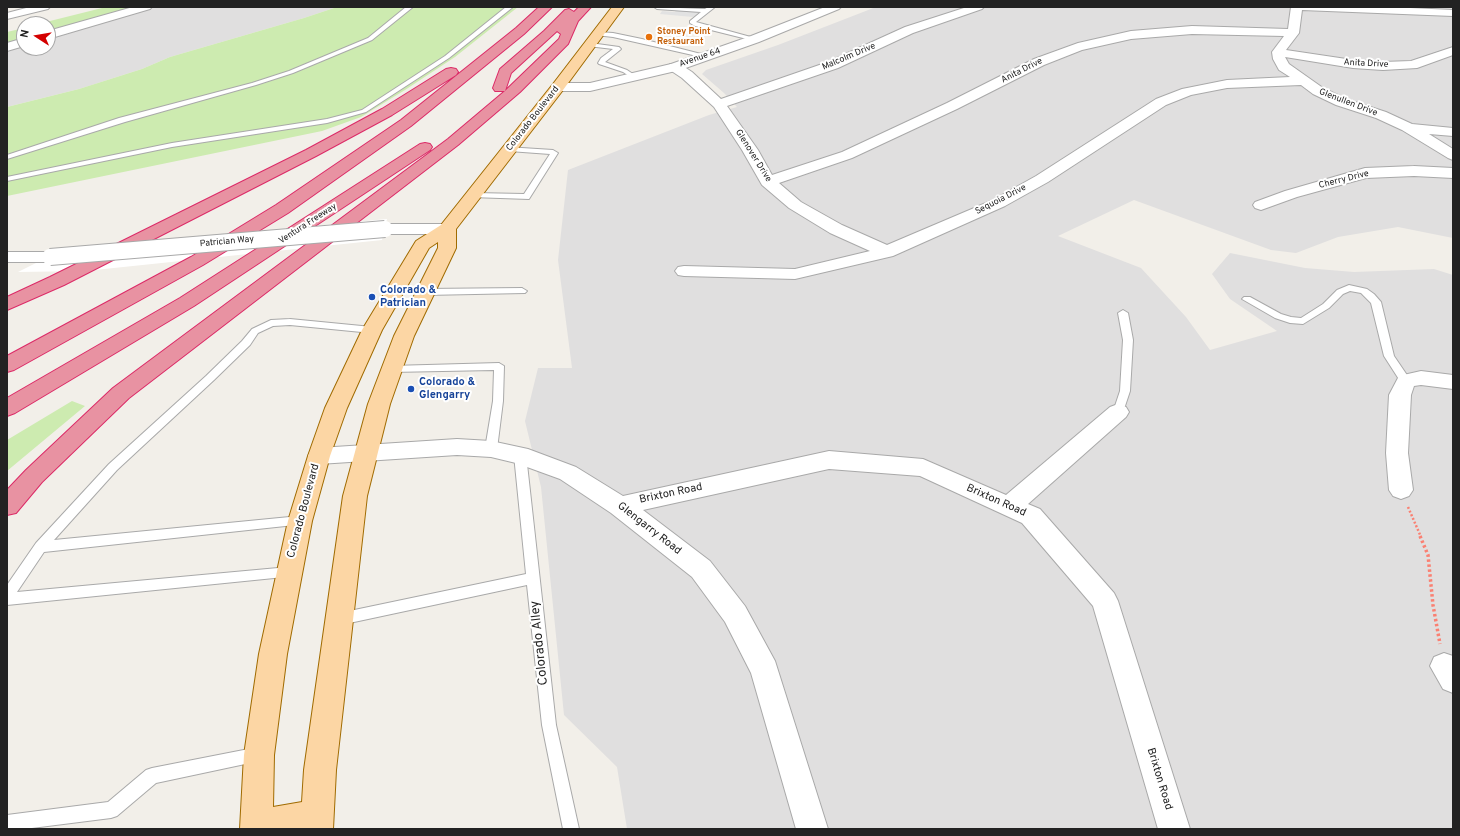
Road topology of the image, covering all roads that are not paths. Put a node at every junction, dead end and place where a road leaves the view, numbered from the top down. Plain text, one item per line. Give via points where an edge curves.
1 (44, 7) edge
2 (146, 7) edge
3 (410, 7) edge
4 (510, 7) edge
5 (546, 7) edge
6 (558, 7) edge
7 (585, 7) edge
8 (618, 7) edge
9 (657, 7) edge
10 (835, 7) edge
11 (978, 7) edge
12 (1297, 7) edge
13 (1303, 7) edge
14 (709, 9) edge
15 (573, 14) edge
16 (1453, 14) edge
17 (7, 16) edge
18 (520, 31) junction
19 (56, 33) edge
20 (1293, 33) junction
21 (755, 39) junction
22 (594, 40) junction
23 (1453, 51) edge
24 (1278, 52) junction
25 (706, 56) junction
26 (675, 67) junction
27 (634, 77) junction
28 (463, 78) junction
29 (1301, 81) junction
30 (558, 87) junction
31 (719, 104) junction
32 (1407, 127) junction
33 (1453, 132) edge
34 (510, 149) junction
35 (1453, 155) edge
36 (7, 157) edge
37 (1453, 173) edge
38 (7, 179) edge
39 (768, 182) junction
40 (474, 195) junction
41 (1261, 205) dead end
42 (447, 229) junction
43 (887, 252) junction
44 (7, 257) edge
45 (684, 271) dead end
46 (57, 281) junction
47 (522, 291) dead end
48 (425, 292) junction
49 (1247, 299) dead end
50 (7, 304) edge
51 (7, 314) edge
52 (1123, 314) dead end
53 (372, 330) junction
54 (7, 365) edge
55 (391, 369) junction
56 (1406, 381) junction
57 (1453, 382) edge
58 (7, 408) edge
59 (1118, 412) joint
60 (491, 449) junction
61 (365, 453) junction
62 (520, 455) junction
63 (319, 456) junction
64 (1401, 490) road end
65 (7, 505) edge
66 (620, 506) junction
67 (1009, 506) junction
68 (300, 521) junction
69 (40, 547) junction
70 (288, 572) junction
71 (533, 578) junction
72 (7, 596) edge
73 (7, 600) edge
74 (339, 620) junction
75 (259, 755) junction
76 (317, 822) edge
77 (7, 823) edge
78 (256, 828) edge
79 (571, 829) edge
80 (812, 829) edge
81 (1174, 829) edge

1 - 17 street
2 - 19 street
3 - 36 lane via 370,40 291,72 122,120
4 - 38 lane via 447,57 364,111 326,121 172,146
5 - 18 highway
6 - 28 highway via 487,72
7 - 15 highway, Ventura Freeway
8 - 22 main road, Colorado Boulevard
9 - 14 lane
10 - 21 street, Avenue 64
11 - 31 street, Malcolm Drive via 909,30 833,64
12 - 20 street
13 - 16 street
14 - 21 lane via 692,22
15 - 58 highway, Ventura Freeway via 515,76 426,146 187,302
15 - 65 highway via 564,40 515,89 453,142 121,394
18 - 28 highway
18 - 46 highway via 388,112
20 - 24 street
20 - 39 street, Anita Drive via 1192,30 1131,35 1078,47 1039,62 846,155
21 - 25 street, Avenue 64
22 - 25 lane via 613,35
22 - 27 lane via 618,49 601,63 625,70
22 - 30 main road, Colorado Boulevard
23 - 24 street, Anita Drive via 1412,65 1383,66 1352,64
24 - 29 street, Glenullen Drive via 1284,68
25 - 26 street, Avenue 64
26 - 27 street, Avenue 64
26 - 31 street, Glenover Drive
27 - 30 street, Avenue 64 via 590,87
28 - 54 highway via 406,123 282,209 197,261
29 - 32 street, Glenullen Drive via 1341,102 1381,115
29 - 43 street, Sequoia Drive via 1227,84 1187,92 1161,102 1042,179 999,203
30 - 34 main road, Colorado Boulevard
31 - 39 street, Glenover Drive
32 - 33 street
32 - 35 street, Glenullen Drive
34 - 40 main road, Colorado Boulevard
34 - 40 lane via 554,153 526,197
37 - 41 street, Cherry Drive via 1365,173
39 - 43 street, Glenover Drive via 795,205 836,229
40 - 42 main road, Colorado Boulevard
42 - 44 street, Patrician Way, bridge via 385,229 50,257
42 - 48 main road via 448,248
42 - 53 main road, Colorado Boulevard via 422,245
43 - 45 street, Sequoia Drive via 795,274
46 - 50 highway
46 - 51 highway
47 - 48 lane
48 - 55 main road
49 - 56 lane via 1278,316 1303,321 1326,306 1340,292 1349,288 1364,291 1376,302 1389,356
52 - 59 lane via 1128,340 1125,391
53 - 63 main road, Colorado Boulevard via 336,408
53 - 69 lane via 290,322 271,323 255,331 210,378 113,467
55 - 60 lane via 499,366 498,401
55 - 61 main road
56 - 57 street via 1421,378
56 - 64 street via 1400,395 1397,453
59 - 67 street
60 - 61 street, Glengarry Road via 457,447
60 - 62 street, Glengarry Road
61 - 63 street, Glengarry Road
61 - 74 main road via 355,496
62 - 66 street, Glengarry Road via 568,473
62 - 71 lane, Colorado Alley
63 - 68 main road, Colorado Boulevard
66 - 67 street, Brixton Road via 829,460 923,468
66 - 80 street, Glengarry Road via 701,569 735,614 765,670
67 - 81 street, Brixton Road via 1031,516 1105,601
68 - 69 lane
68 - 70 main road, Colorado Boulevard
69 - 72 lane
70 - 73 lane
70 - 75 main road, Colorado Boulevard
71 - 74 lane
71 - 79 lane, Colorado Alley via 549,725
74 - 76 main road via 320,770
75 - 77 lane via 152,776 111,810
75 - 78 main road, Colorado Boulevard
76 - 78 main road

